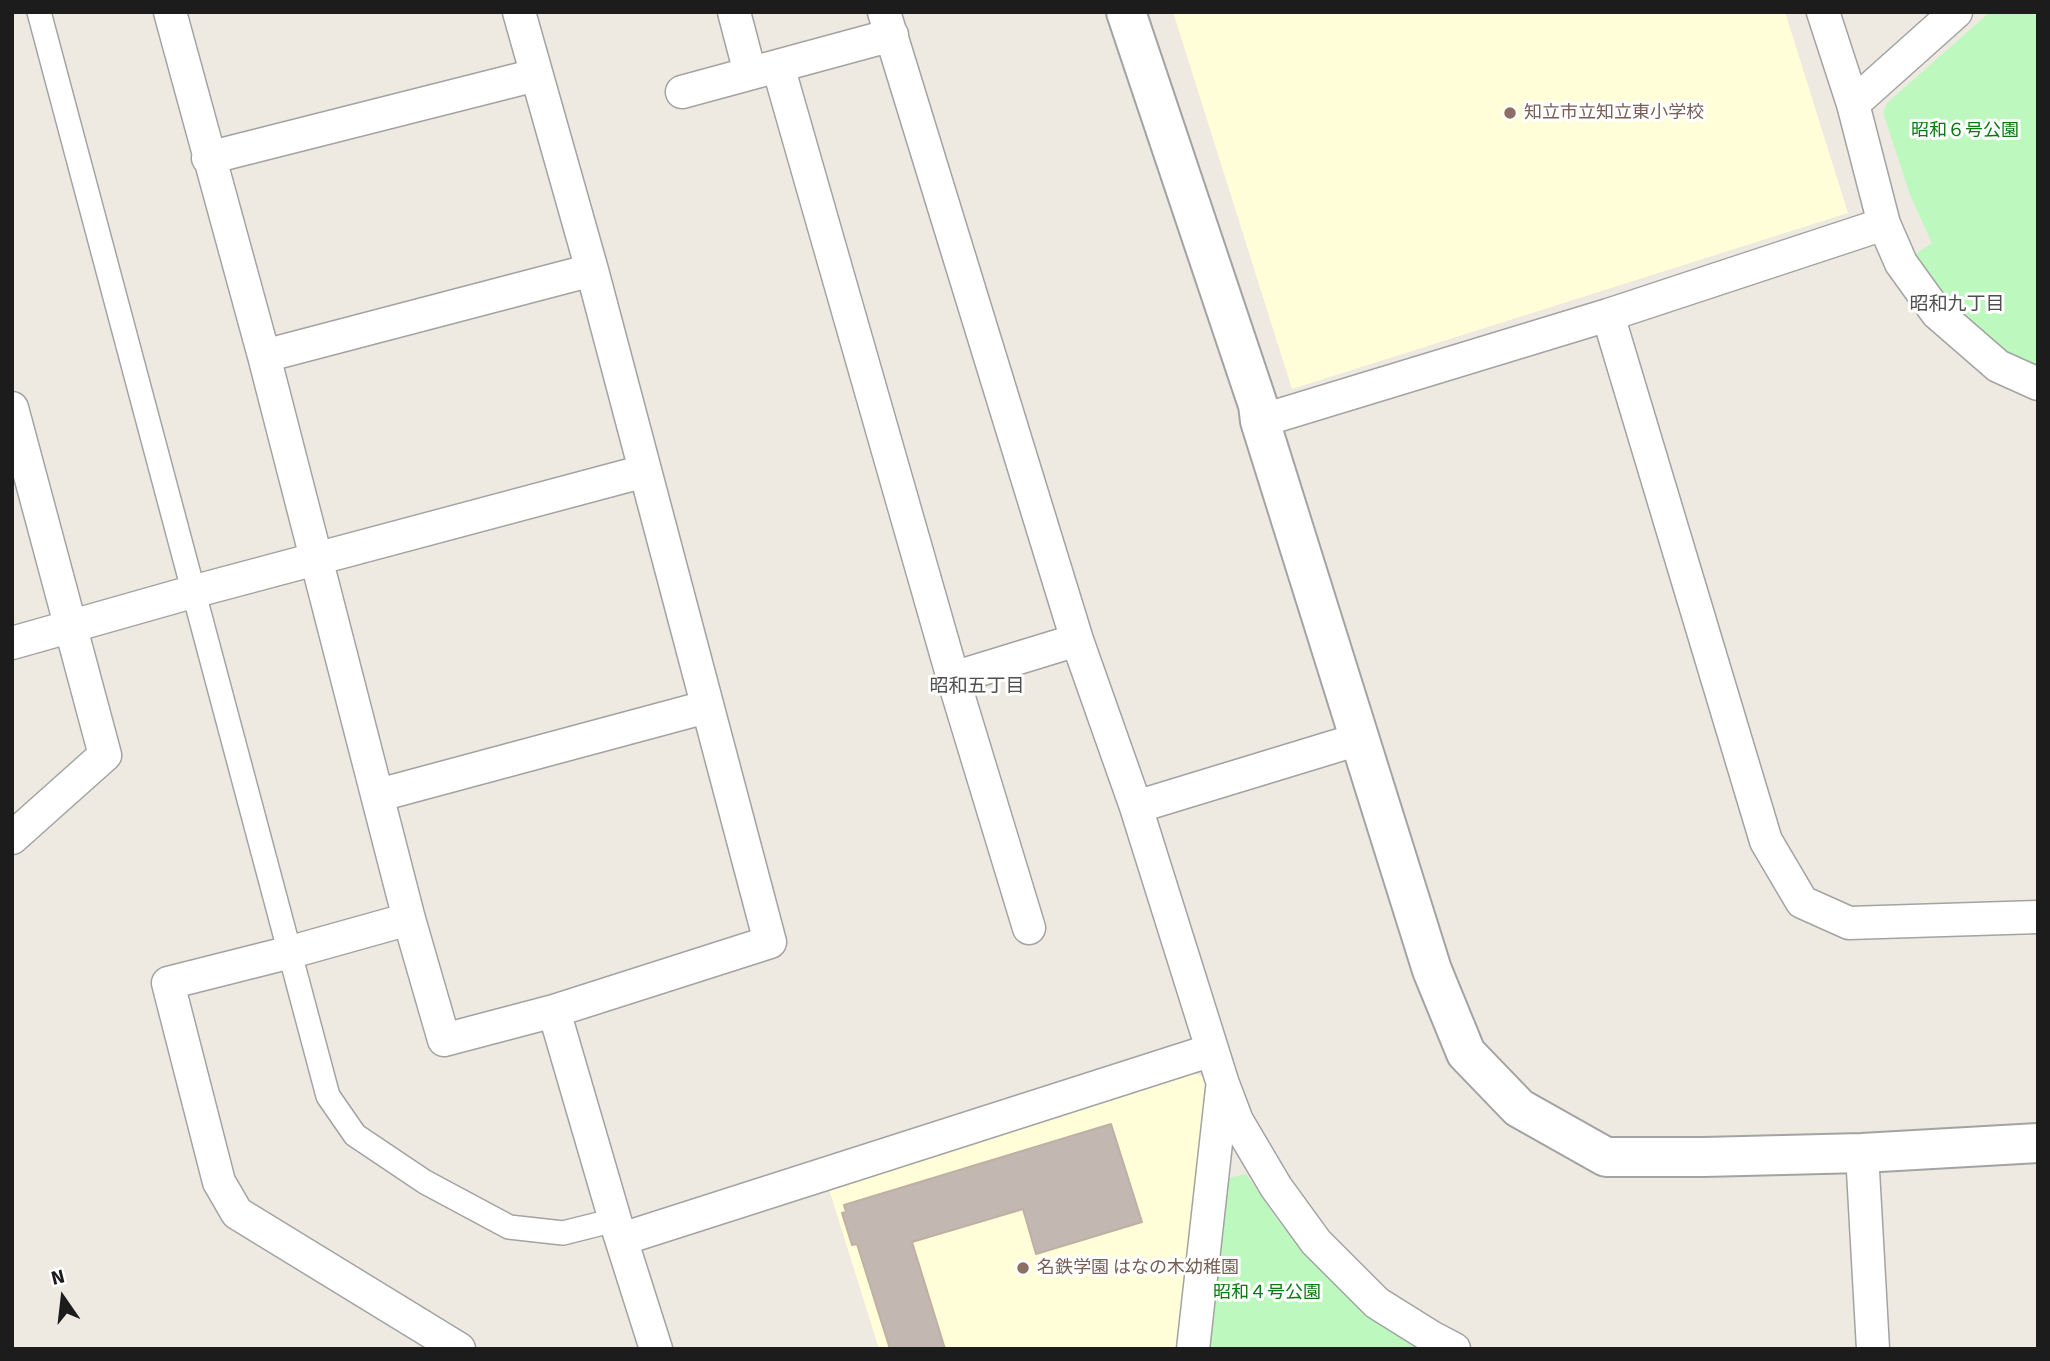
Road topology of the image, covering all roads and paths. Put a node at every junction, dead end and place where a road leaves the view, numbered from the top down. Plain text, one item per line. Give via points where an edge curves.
1 (39, 12) edge
2 (170, 12) edge
3 (519, 12) edge
4 (734, 12) edge
5 (1126, 12) edge
6 (1823, 12) edge
7 (1956, 12) edge
8 (888, 24) edge
9 (764, 69) junction
10 (536, 75) junction
11 (682, 92) dead end
12 (1853, 104) junction
13 (208, 158) junction
14 (1884, 224) junction
15 (592, 270) junction
16 (1608, 315) junction
17 (264, 356) junction
18 (2038, 384) edge
19 (13, 410) edge
20 (1260, 421) junction
21 (645, 471) junction
22 (317, 558) junction
23 (192, 592) junction
24 (72, 626) junction
25 (1077, 640) junction
26 (12, 643) edge
27 (953, 678) junction
28 (706, 707) junction
29 (1359, 739) junction
30 (379, 795) junction
31 (1136, 807) junction
32 (12, 838) edge
33 (2038, 917) edge
34 (409, 919) junction
35 (1029, 928) dead end
36 (291, 952) junction
37 (554, 1011) junction
38 (1212, 1050) junction
39 (1223, 1084) junction
40 (2038, 1143) edge
41 (1862, 1153) junction
42 (618, 1229) junction
43 (459, 1349) edge
44 (656, 1349) edge
45 (1193, 1349) edge
46 (1454, 1349) edge
47 (1873, 1349) edge

1 - 23 street
2 - 13 street
3 - 10 street
4 - 9 street
5 - 20 street
6 - 12 street
7 - 12 street
8 - 9 street
8 - 25 street
9 - 11 street
9 - 27 street
10 - 13 street
10 - 15 street
12 - 14 street
13 - 17 street
14 - 16 street
14 - 18 street via 1901,263 1937,313 1998,366
15 - 17 street
15 - 21 street
16 - 20 street
16 - 33 street via 1766,841 1802,902 1849,923
17 - 22 street
19 - 24 street
20 - 29 street
21 - 22 street
21 - 28 street
22 - 23 street
22 - 30 street
23 - 24 street
23 - 36 street
24 - 26 street
24 - 32 street via 106,755
25 - 27 street
25 - 31 street
27 - 35 street
28 - 30 street
28 - 37 street via 769,942
29 - 31 street
29 - 41 street via 1432,970 1466,1053 1519,1108 1606,1157
30 - 34 street
31 - 38 street
34 - 36 street
34 - 37 street via 444,1040
36 - 42 street via 328,1096 355,1135 425,1182 509,1227 563,1233
36 - 43 street via 168,983 219,1182 237,1213
37 - 42 street
38 - 39 street
38 - 42 street
39 - 45 street
39 - 46 street via 1237,1121 1316,1242 1377,1303
40 - 41 street
41 - 47 street
42 - 44 street

